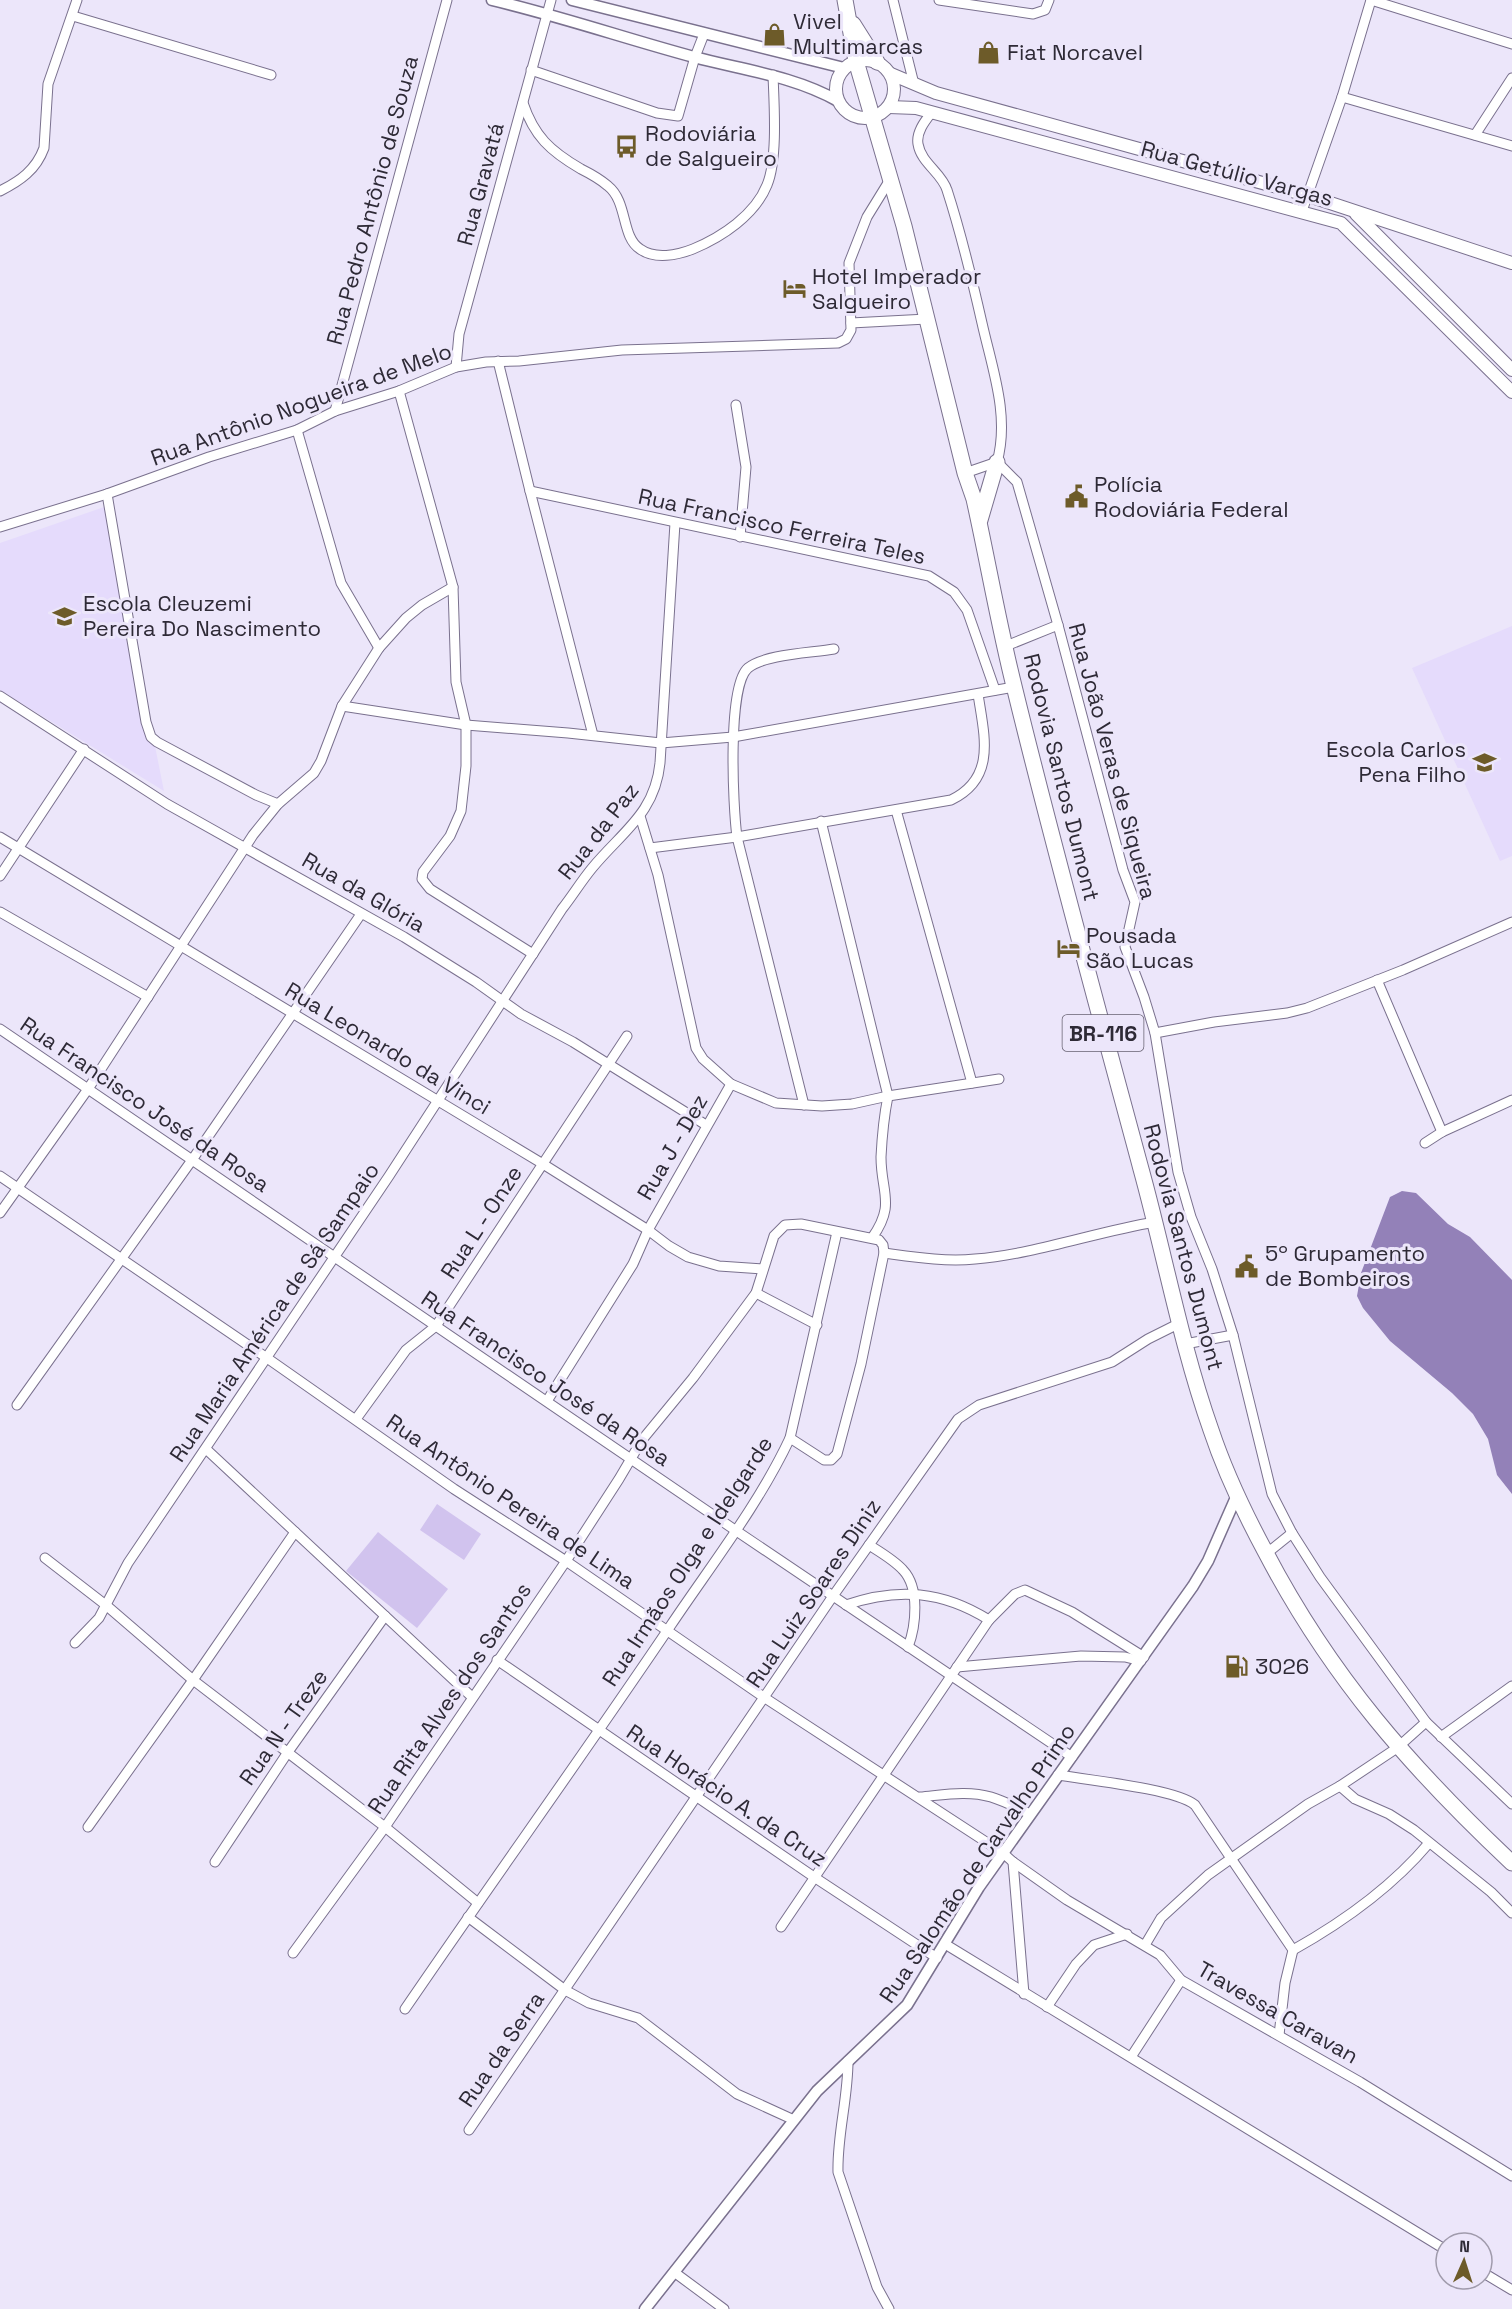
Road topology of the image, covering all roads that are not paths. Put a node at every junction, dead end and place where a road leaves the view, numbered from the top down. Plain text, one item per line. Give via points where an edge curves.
1 (77, 0) edge
2 (447, 0) edge
3 (492, 0) edge
4 (551, 0) edge
5 (572, 0) edge
6 (845, 0) edge
7 (893, 0) edge
8 (939, 0) edge
9 (1048, 0) edge
10 (1371, 0) edge
11 (547, 13) junction
12 (73, 16) junction
13 (849, 19) junction
14 (704, 34) junction
15 (1512, 44) edge
16 (695, 57) junction
17 (877, 62) junction
18 (850, 65) junction
19 (531, 70) junction
20 (891, 74) junction
21 (271, 75) dead end
22 (773, 75) junction
23 (1512, 78) edge
24 (914, 84) junction
25 (1342, 96) junction
26 (838, 101) junction
27 (523, 102) junction
28 (889, 107) junction
29 (932, 112) junction
30 (871, 118) junction
31 (1475, 135) junction
32 (1511, 144) edge
33 (891, 178) junction
34 (0, 191) edge
35 (1306, 195) junction
36 (1352, 210) junction
37 (1302, 211) junction
38 (1512, 263) edge
39 (927, 319) junction
40 (851, 323) junction
41 (498, 361) junction
42 (456, 367) junction
43 (1512, 370) edge
44 (399, 391) junction
45 (1512, 392) edge
46 (736, 405) dead end
47 (335, 411) junction
48 (297, 430) junction
49 (997, 462) junction
50 (965, 473) junction
51 (530, 491) junction
52 (108, 494) junction
53 (675, 523) junction
54 (979, 523) junction
55 (0, 527) edge
56 (740, 537) junction
57 (453, 587) junction
58 (1058, 625) junction
59 (1006, 646) junction
60 (380, 648) junction
61 (834, 649) dead end
62 (1014, 687) junction
63 (995, 690) junction
64 (978, 694) junction
65 (0, 696) edge
66 (342, 706) junction
67 (466, 725) junction
68 (593, 735) junction
69 (733, 737) junction
70 (661, 743) junction
71 (84, 749) junction
72 (278, 804) junction
73 (896, 810) junction
74 (640, 816) junction
75 (821, 821) junction
76 (0, 837) edge
77 (737, 837) junction
78 (20, 848) junction
79 (246, 848) junction
80 (650, 848) junction
81 (0, 876) edge
82 (0, 912) edge
83 (361, 914) junction
84 (1512, 922) edge
85 (182, 946) junction
86 (533, 954) junction
87 (1377, 980) junction
88 (148, 997) junction
89 (503, 1000) junction
90 (293, 1014) junction
91 (0, 1029) edge
92 (1155, 1033) junction
93 (627, 1036) dead end
94 (608, 1065) junction
95 (999, 1079) dead end
96 (972, 1083) junction
97 (730, 1084) junction
98 (88, 1089) junction
99 (888, 1096) junction
100 (1512, 1100) edge
101 (438, 1101) junction
102 (804, 1105) junction
103 (706, 1125) junction
104 (1442, 1132) junction
105 (1425, 1143) dead end
106 (192, 1160) junction
107 (543, 1164) junction
108 (0, 1176) edge
109 (17, 1188) junction
110 (0, 1213) edge
111 (1155, 1222) junction
112 (648, 1230) junction
113 (837, 1232) junction
114 (872, 1238) junction
115 (884, 1251) junction
116 (121, 1257) junction
117 (334, 1257) junction
118 (763, 1269) junction
119 (756, 1293) junction
120 (1180, 1323) junction
121 (817, 1325) junction
122 (436, 1326) junction
123 (1233, 1335) junction
124 (1185, 1344) junction
125 (267, 1358) junction
126 (547, 1401) junction
127 (17, 1406) dead end
128 (356, 1419) junction
129 (790, 1438) junction
130 (206, 1449) junction
131 (630, 1459) junction
132 (1237, 1496) junction
133 (735, 1530) junction
134 (294, 1532) junction
135 (1292, 1533) junction
136 (869, 1545) junction
137 (1266, 1554) junction
138 (45, 1558) dead end
139 (566, 1561) junction
140 (913, 1594) junction
141 (833, 1596) junction
142 (846, 1605) junction
143 (107, 1606) junction
144 (385, 1616) junction
145 (989, 1620) junction
146 (668, 1631) junction
147 (75, 1643) dead end
148 (908, 1647) junction
149 (1143, 1659) junction
150 (497, 1660) junction
151 (954, 1672) junction
152 (193, 1680) junction
153 (1512, 1686) edge
154 (472, 1697) junction
155 (765, 1698) junction
156 (1426, 1722) junction
157 (599, 1731) junction
158 (1442, 1737) junction
159 (1397, 1748) junction
160 (288, 1752) junction
161 (1072, 1757) junction
162 (883, 1774) junction
163 (1058, 1775) junction
164 (1340, 1786) junction
165 (696, 1797) junction
166 (920, 1797) junction
167 (1510, 1797) edge
168 (1030, 1814) junction
169 (87, 1827) dead end
170 (385, 1827) junction
171 (1429, 1843) junction
172 (1003, 1853) junction
173 (1231, 1859) junction
174 (215, 1862) dead end
175 (1013, 1862) junction
176 (1512, 1863) edge
177 (814, 1877) junction
178 (478, 1903) junction
179 (1512, 1913) edge
180 (468, 1917) junction
181 (781, 1927) dead end
182 (1127, 1934) junction
183 (945, 1944) junction
184 (1145, 1945) junction
185 (1293, 1950) junction
186 (293, 1953) dead end
187 (937, 1958) junction
188 (1181, 1980) junction
189 (565, 1990) junction
190 (1024, 1994) junction
191 (1047, 2007) junction
192 (405, 2008) dead end
193 (1279, 2035) junction
194 (1131, 2057) junction
195 (848, 2061) junction
196 (795, 2120) junction
197 (469, 2130) dead end
198 (1512, 2176) edge
199 (1434, 2243) edge
200 (674, 2272) junction
201 (1494, 2279) edge
202 (1512, 2290) edge
203 (645, 2309) edge
204 (724, 2309) edge
205 (889, 2309) edge

1 - 12 street
2 - 47 street, Rua Pedro Antônio de Souza
3 - 11 street
4 - 11 street, Rua Gravatá
5 - 14 street
6 - 13 highway
7 - 24 street
8 - 9 street via 1033,14 1045,10
10 - 15 street
10 - 25 street
11 - 16 street
11 - 19 street, Rua Gravatá
12 - 21 street
12 - 34 street via 48,84 41,157 20,181
13 - 17 highway
13 - 18 highway, Rodovia Santos Dumont
14 - 16 street
14 - 18 street
16 - 19 street via 678,116 657,113
16 - 22 street
17 - 18 main road via 867,60
17 - 20 main road
18 - 26 main road via 836,84
18 - 30 highway, Rodovia Santos Dumont / BR-116
19 - 27 street, Rua Gravatá
20 - 24 main road
20 - 28 main road via 894,92
22 - 26 street
22 - 27 street via 772,169 767,185 728,231 709,243 666,256 640,250 632,241 614,191 550,149 530,123
23 - 31 street
24 - 35 main road
25 - 31 street
25 - 35 street
26 - 30 main road via 854,117
27 - 42 street, Rua Gravatá via 459,334
28 - 29 main road, Rua Getúlio Vargas
28 - 30 main road
29 - 37 main road, Rua Getúlio Vargas
29 - 49 street via 921,126 917,144 946,187 974,289 1000,403 1002,444
30 - 33 highway, Rodovia Santos Dumont / BR-116
31 - 32 street
33 - 39 highway, Rodovia Santos Dumont / BR-116
33 - 40 street via 867,217 849,263
35 - 36 main road
35 - 37 street
36 - 38 main road
36 - 43 main road, Rua Getúlio Vargas
37 - 45 main road, Rua Getúlio Vargas via 1341,223
39 - 40 street
39 - 50 highway, Rodovia Santos Dumont / BR-116
40 - 41 street, Rua Antônio Nogueira de Melo via 849,335 838,344 622,350
41 - 42 street, Rua Antônio Nogueira de Melo
41 - 51 street
42 - 44 street, Rua Antônio Nogueira de Melo
44 - 47 street, Rua Antônio Nogueira de Melo
44 - 57 street
46 - 56 street via 746,467
47 - 48 street, Rua Antônio Nogueira de Melo
48 - 52 street, Rua Antônio Nogueira de Melo
48 - 60 street via 340,582
49 - 50 street
49 - 54 highway
49 - 58 street, Rua João Veras de Siqueira via 1017,482
50 - 54 highway, Rodovia Santos Dumont / BR-116
51 - 53 street, Rua Francisco Ferreira Teles
51 - 68 street
52 - 55 street, Rua Antônio Nogueira de Melo
52 - 72 street via 151,737
53 - 56 street, Rua Francisco Ferreira Teles
53 - 70 street, Rua da Paz
54 - 59 highway, Rodovia Santos Dumont / BR-116
56 - 63 street, Rua Francisco Ferreira Teles via 916,572 945,585 967,610
57 - 60 street via 406,618
57 - 67 street via 456,682
58 - 59 street
58 - 92 street, Rua João Veras de Siqueira via 1135,902 1125,947
59 - 62 highway, Rodovia Santos Dumont / BR-116
60 - 66 street
61 - 69 street via 749,667 742,675 738,692
62 - 63 street
62 - 111 highway, Rodovia Santos Dumont / BR-116
63 - 64 street
64 - 69 street
64 - 73 street via 985,756 972,784 951,800
65 - 71 street, Rua da Glória
66 - 67 street
66 - 72 street via 321,762
67 - 68 street
67 - 86 street via 461,811 422,879 430,889
68 - 70 street
69 - 70 street
69 - 77 street
70 - 74 street, Rua da Paz via 658,783
71 - 78 street
71 - 79 street, Rua da Glória via 167,804
72 - 79 street
73 - 75 street
73 - 96 street
74 - 80 street
74 - 86 street, Rua da Paz via 593,867
75 - 77 street
75 - 99 street
76 - 78 street, Rua Leonardo da Vinci
77 - 80 street
77 - 102 street
78 - 81 street
78 - 85 street, Rua Leonardo da Vinci
79 - 83 street, Rua da Glória
79 - 85 street
80 - 97 street via 696,1048
82 - 88 street
83 - 89 street, Rua da Glória via 405,937
83 - 90 street
84 - 87 street
85 - 88 street
85 - 90 street, Rua Leonardo da Vinci
86 - 89 street, Rua da Paz
87 - 92 street via 1287,1013
87 - 104 street
88 - 98 street
89 - 94 street, Rua da Glória
89 - 101 street, Rua Maria América de Sá Sampaio
90 - 101 street, Rua Leonardo da Vinci
90 - 106 street
91 - 98 street, Rua Francisco José da Rosa
92 - 123 street, Rua João Veras de Siqueira via 1178,1172
93 - 94 street, Rua L - Onze
94 - 103 street, Rua da Glória
94 - 107 street, Rua L - Onze
95 - 96 street
96 - 99 street
97 - 102 street via 776,1103
97 - 103 street, Rua J - Dez
98 - 106 street, Rua Francisco José da Rosa
98 - 109 street
99 - 102 street via 852,1104
99 - 114 street via 881,1157 886,1209
100 - 104 street
101 - 107 street, Rua Leonardo da Vinci
101 - 117 street, Rua Maria América de Sá Sampaio
103 - 112 street, Rua J - Dez
104 - 105 street
106 - 116 street
106 - 117 street, Rua Francisco José da Rosa
107 - 112 street, Rua Leonardo da Vinci
107 - 122 street, Rua L - Onze
108 - 109 street, Rua Antônio Pereira de Lima
109 - 110 street
109 - 116 street, Rua Antônio Pereira de Lima
111 - 115 street via 1008,1256 973,1260 936,1260
111 - 120 highway, Rodovia Santos Dumont / BR-116
112 - 118 street, Rua Leonardo da Vinci via 688,1257 719,1266
112 - 126 street, Rua J - Dez via 633,1264
113 - 114 street
113 - 118 street via 801,1224 785,1225 774,1236
113 - 121 street, Rua Irmãos Olga e Idelgarde
114 - 115 street via 881,1241
115 - 129 street via 866,1345 837,1454 824,1460
116 - 125 street, Rua Antônio Pereira de Lima
116 - 127 street
117 - 122 street, Rua Francisco José da Rosa
117 - 125 street, Rua Maria América de Sá Sampaio
118 - 119 street
119 - 121 street
119 - 131 street, Rua Rita Alves dos Santos
120 - 124 highway, Rodovia Santos Dumont / BR-116
120 - 136 street, Rua Luiz Soares Diniz via 1112,1362 970,1410 958,1419
121 - 129 street, Rua Irmãos Olga e Idelgarde
122 - 126 street, Rua Francisco José da Rosa
122 - 128 street, Rua L - Onze via 406,1350
123 - 124 street
123 - 135 street, Rua João Veras de Siqueira via 1266,1475
124 - 132 highway, Rodovia Santos Dumont / BR-116 via 1212,1435
125 - 128 street, Rua Antônio Pereira de Lima
125 - 130 street, Rua Maria América de Sá Sampaio
126 - 131 street, Rua Francisco José da Rosa
128 - 139 street, Rua Antônio Pereira de Lima via 454,1489
129 - 133 street, Rua Irmãos Olga e Idelgarde
130 - 134 street
130 - 143 street, Rua Maria América de Sá Sampaio via 119,1576
131 - 133 street, Rua Francisco José da Rosa
131 - 139 street, Rua Rita Alves dos Santos
132 - 137 highway, Rodovia Santos Dumont / BR-116
132 - 149 street, Rua Salomão de Carvalho Primo via 1208,1561
133 - 141 street, Rua Francisco José da Rosa
133 - 146 street, Rua Irmãos Olga e Idelgarde
134 - 144 street
134 - 152 street
135 - 137 street
135 - 156 street, Rua João Veras de Siqueira
136 - 140 street via 903,1569
136 - 141 street, Rua Luiz Soares Diniz
137 - 159 highway, Rodovia Santos Dumont / BR-116 via 1325,1654
138 - 143 street
139 - 146 street, Rua Antônio Pereira de Lima
139 - 150 street, Rua Rita Alves dos Santos
140 - 142 street via 878,1595
140 - 145 street via 955,1602
140 - 148 street via 915,1625
141 - 142 street, Rua Francisco José da Rosa
141 - 155 street, Rua Luiz Soares Diniz
142 - 148 street, Rua Francisco José da Rosa
143 - 147 street, Rua Maria América de Sá Sampaio
143 - 152 street
144 - 154 street
144 - 160 street, Rua N - Treze
145 - 149 street via 1015,1594 1029,1591 1072,1612
145 - 151 street
146 - 155 street, Rua Antônio Pereira de Lima
146 - 157 street, Rua Irmãos Olga e Idelgarde
148 - 151 street, Rua Francisco José da Rosa
149 - 151 street via 1081,1656
149 - 161 street, Rua Salomão de Carvalho Primo
150 - 154 street, Rua Rita Alves dos Santos
150 - 157 street, Rua Horácio A. da Cruz
151 - 161 street, Rua Francisco José da Rosa
151 - 162 street
152 - 160 street
152 - 169 street
153 - 158 street
154 - 170 street, Rua Rita Alves dos Santos
155 - 162 street, Rua Antônio Pereira de Lima
155 - 165 street, Rua Luiz Soares Diniz
156 - 158 street, Rua João Veras de Siqueira
156 - 159 street
157 - 165 street, Rua Horácio A. da Cruz
157 - 178 street
158 - 167 street, Rua João Veras de Siqueira
159 - 164 street
159 - 176 highway, Rodovia Santos Dumont / BR-116
160 - 170 street
160 - 174 street, Rua N - Treze
161 - 163 street, Rua Salomão de Carvalho Primo
162 - 166 street, Rua Antônio Pereira de Lima
162 - 177 street
163 - 168 street, Rua Salomão de Carvalho Primo
163 - 173 street via 1189,1800
164 - 171 street via 1355,1799 1402,1821
164 - 173 street
165 - 177 street, Rua Horácio A. da Cruz
165 - 189 street, Rua Luiz Soares Diniz
166 - 168 street via 979,1794
166 - 172 street, Rua Antônio Pereira de Lima
168 - 172 street, Rua Salomão de Carvalho Primo
170 - 178 street
170 - 186 street, Rua Rita Alves dos Santos
171 - 179 street
171 - 185 street via 1411,1864 1360,1906
172 - 175 street, Travessa Caravan
172 - 183 street, Rua Salomão de Carvalho Primo
173 - 184 street via 1161,1918
173 - 185 street
175 - 182 street, Travessa Caravan via 1067,1900
175 - 190 street
177 - 181 street
177 - 187 street, Rua Horácio A. da Cruz
178 - 180 street
180 - 189 street
180 - 192 street
182 - 184 street, Travessa Caravan
182 - 191 street via 1094,1945
183 - 187 street, Rua Salomão de Carvalho Primo
183 - 190 street
184 - 188 street, Travessa Caravan via 1160,1955
185 - 193 street
187 - 195 street, Rua Salomão de Carvalho Primo via 907,2005
188 - 193 street, Travessa Caravan
188 - 194 street
189 - 196 street via 589,2003 638,2018 731,2089
189 - 197 street, Rua da Serra
190 - 191 street
191 - 194 street
193 - 198 street, Travessa Caravan
194 - 199 street
195 - 196 street, Rua Salomão de Carvalho Primo via 817,2091
195 - 205 street via 838,2172 877,2288
196 - 200 street, Rua Salomão de Carvalho Primo
200 - 203 street, Rua Salomão de Carvalho Primo
200 - 204 street
201 - 202 street

